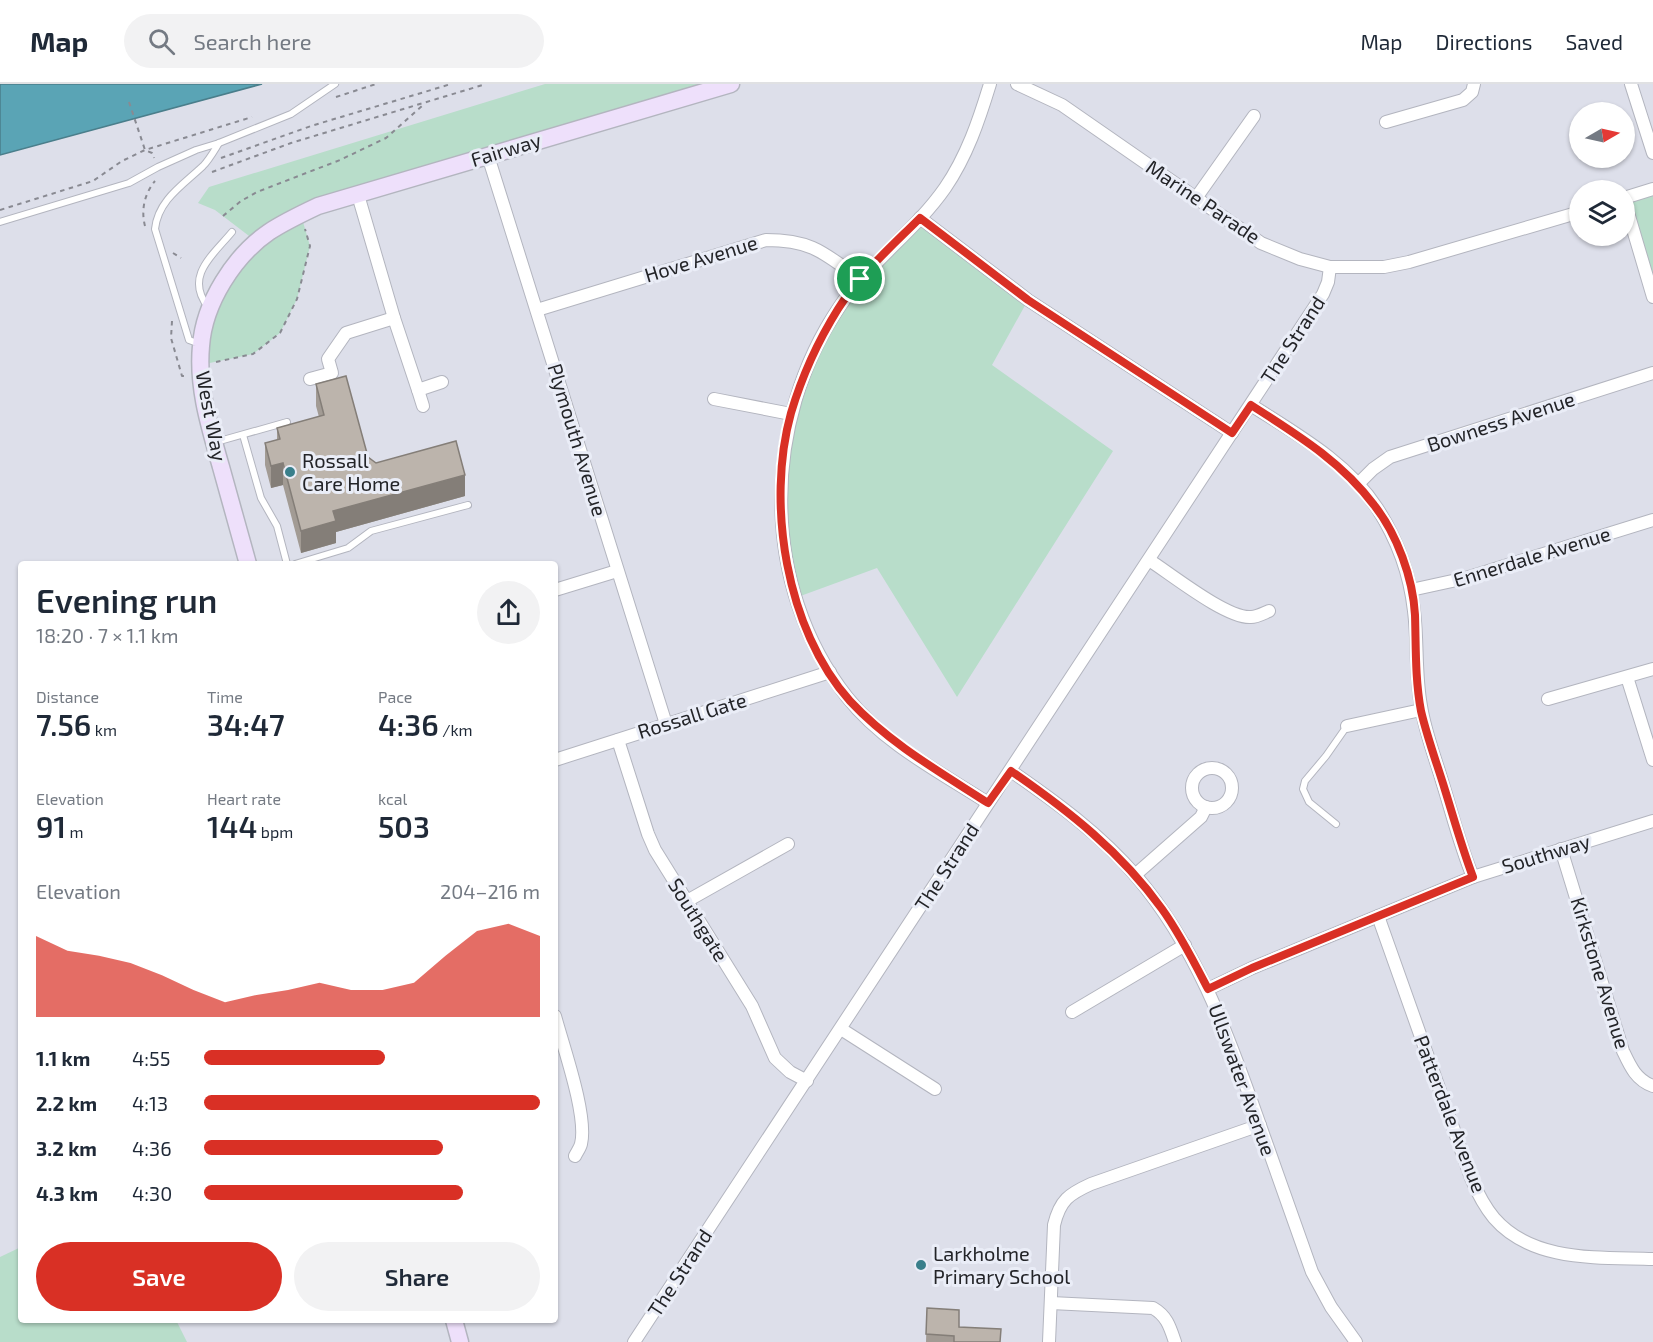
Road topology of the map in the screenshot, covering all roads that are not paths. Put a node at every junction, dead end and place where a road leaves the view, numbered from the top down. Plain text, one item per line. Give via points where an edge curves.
1 (335, 84) edge
2 (731, 84) edge
3 (990, 84) edge
4 (1017, 84) edge
5 (1474, 84) edge
6 (1631, 84) edge
7 (1254, 116) dead end
8 (1386, 122) dead end
9 (219, 143) junction
10 (1653, 153) edge
11 (489, 156) junction
12 (1653, 189) edge
13 (358, 195) junction
14 (1635, 195) edge
15 (1196, 198) junction
16 (1569, 215) edge
17 (920, 218) junction
18 (0, 222) edge
19 (283, 223) joint
20 (232, 232) dead end
21 (1635, 236) edge
22 (1330, 267) junction
23 (860, 279) junction
24 (1653, 297) edge
25 (210, 309) junction
26 (537, 310) junction
27 (394, 318) junction
28 (201, 345) junction
29 (1653, 373) edge
30 (310, 379) dead end
31 (442, 382) dead end
32 (418, 390) junction
33 (714, 399) dead end
34 (1251, 405) junction
35 (423, 406) dead end
36 (791, 414) junction
37 (287, 423) edge
38 (1232, 433) junction
39 (243, 435) junction
40 (214, 442) junction
41 (1358, 484) junction
42 (468, 505) dead end
43 (1653, 520) edge
44 (1149, 560) junction
45 (247, 561) edge
46 (286, 561) edge
47 (305, 561) edge
48 (617, 571) junction
49 (558, 589) edge
50 (1411, 590) junction
51 (1269, 611) dead end
52 (1653, 669) edge
53 (830, 672) junction
54 (1627, 677) junction
55 (1548, 699) dead end
56 (1421, 710) junction
57 (666, 724) junction
58 (1347, 726) joint
59 (618, 740) junction
60 (558, 759) edge
61 (1653, 760) edge
62 (1011, 771) junction
63 (988, 803) junction
64 (1206, 807) dead end
65 (1653, 821) edge
66 (1336, 824) dead end
67 (788, 844) dead end
68 (1561, 849) junction
69 (1135, 875) junction
70 (1473, 877) junction
71 (687, 901) junction
72 (1378, 916) junction
73 (1185, 945) junction
74 (1208, 989) junction
75 (1072, 1012) dead end
76 (558, 1027) edge
77 (841, 1029) junction
78 (807, 1081) junction
79 (1653, 1086) edge
80 (935, 1089) dead end
81 (1260, 1125) junction
82 (575, 1156) dead end
83 (1653, 1259) edge
84 (1050, 1303) junction
85 (455, 1323) edge
86 (460, 1342) edge
87 (634, 1342) edge
88 (1049, 1342) edge
89 (1175, 1342) edge
90 (1356, 1342) edge

1 - 9 lane via 291,114
2 - 11 street, Fairway
3 - 17 street via 965,155 945,189
4 - 15 street, Marine Parade via 1062,105
5 - 8 street via 1473,92 1463,100
6 - 10 street
7 - 15 street
9 - 18 lane via 129,183
9 - 28 lane via 205,164 164,203 155,229 189,340
11 - 13 street, Fairway
11 - 26 street, Plymouth Avenue
12 - 14 street
13 - 19 street, Fairway
13 - 27 street
15 - 22 street, Marine Parade via 1261,243
16 - 22 street, Marine Parade via 1408,262
17 - 23 street
17 - 38 street via 1028,300
19 - 25 street, West Way via 232,269
20 - 25 lane via 200,271 198,283
21 - 24 street
22 - 34 street, The Strand via 1323,294
23 - 26 street, Hove Avenue via 807,244 766,240
23 - 36 street via 821,338
25 - 28 street, West Way
26 - 48 street, Plymouth Avenue
27 - 30 street via 346,333 328,359 332,373
27 - 32 street
28 - 40 street, West Way via 205,404
29 - 41 street, Bowness Avenue via 1390,457
31 - 32 street
32 - 35 street
33 - 36 street
34 - 38 street, The Strand
34 - 41 street via 1317,448
36 - 53 street via 782,474 787,565 803,621
37 - 39 lane
38 - 44 street, The Strand
39 - 40 lane
39 - 46 lane via 261,498 277,526
40 - 45 street, West Way
41 - 50 street via 1391,533
42 - 47 lane via 371,531 348,548
43 - 50 street, Ennerdale Avenue via 1466,578
44 - 51 street via 1237,615 1251,617
44 - 62 street, The Strand
48 - 49 street
48 - 57 street, Plymouth Avenue
50 - 56 street
52 - 54 street
53 - 57 street, Rossall Gate
53 - 63 street via 848,698 884,733
54 - 55 street
54 - 61 street
56 - 58 street
56 - 70 street
57 - 59 street, Rossall Gate
58 - 66 lane via 1303,789 1309,802
59 - 60 street, Rossall Gate
59 - 71 street, Southgate via 648,834
62 - 63 street, The Strand
62 - 69 street, Ullswater Avenue via 1087,826
63 - 77 street, The Strand
64 - 69 street via 1202,817
65 - 68 street, Southway
67 - 71 street
68 - 70 street, Southway
68 - 79 street, Kirkstone Avenue via 1623,1051 1632,1070 1644,1083
69 - 73 street, Ullswater Avenue
70 - 72 street, Southway
71 - 78 street, Southgate via 752,1006 775,1058
72 - 74 street, Southway
72 - 83 street, Patterdale Avenue via 1470,1178 1495,1219 1533,1245 1554,1252
73 - 74 street, Ullswater Avenue
73 - 75 street
74 - 81 street, Ullswater Avenue
76 - 82 street via 581,1120 581,1143
77 - 78 street, The Strand
77 - 80 street
78 - 87 street, The Strand
81 - 84 street via 1091,1184 1066,1198 1057,1210 1054,1225
81 - 90 street, Ullswater Avenue via 1312,1272
84 - 88 street
84 - 89 street via 1153,1308 1167,1321
85 - 86 street

